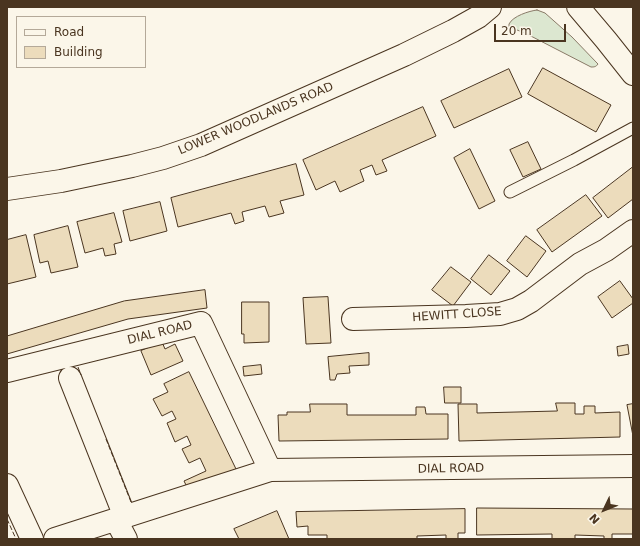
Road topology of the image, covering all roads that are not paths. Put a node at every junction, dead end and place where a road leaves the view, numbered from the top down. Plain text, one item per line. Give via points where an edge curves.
1 (490, 7) edge
2 (578, 7) edge
3 (632, 70) edge
4 (633, 128) edge
5 (7, 189) edge
6 (510, 192) dead end
7 (633, 231) edge
8 (353, 319) dead end
9 (7, 371) edge
10 (70, 378) dead end
11 (633, 466) edge
12 (270, 470) junction
13 (7, 485) edge
14 (120, 518) junction
15 (32, 539) edge
16 (55, 539) edge
17 (126, 539) edge

1 - 5 street, LOWER WOODLANDS ROAD via 468,23 432,41 201,145 125,167 61,181
2 - 3 street
4 - 6 lane
7 - 8 street, HEWITT CLOSE via 577,266 531,301 511,311 466,316
9 - 12 street, DIAL ROAD via 201,323
10 - 14 street
11 - 12 street, DIAL ROAD
12 - 14 street, DIAL ROAD
13 - 15 street
14 - 16 street, DIAL ROAD
14 - 17 street

